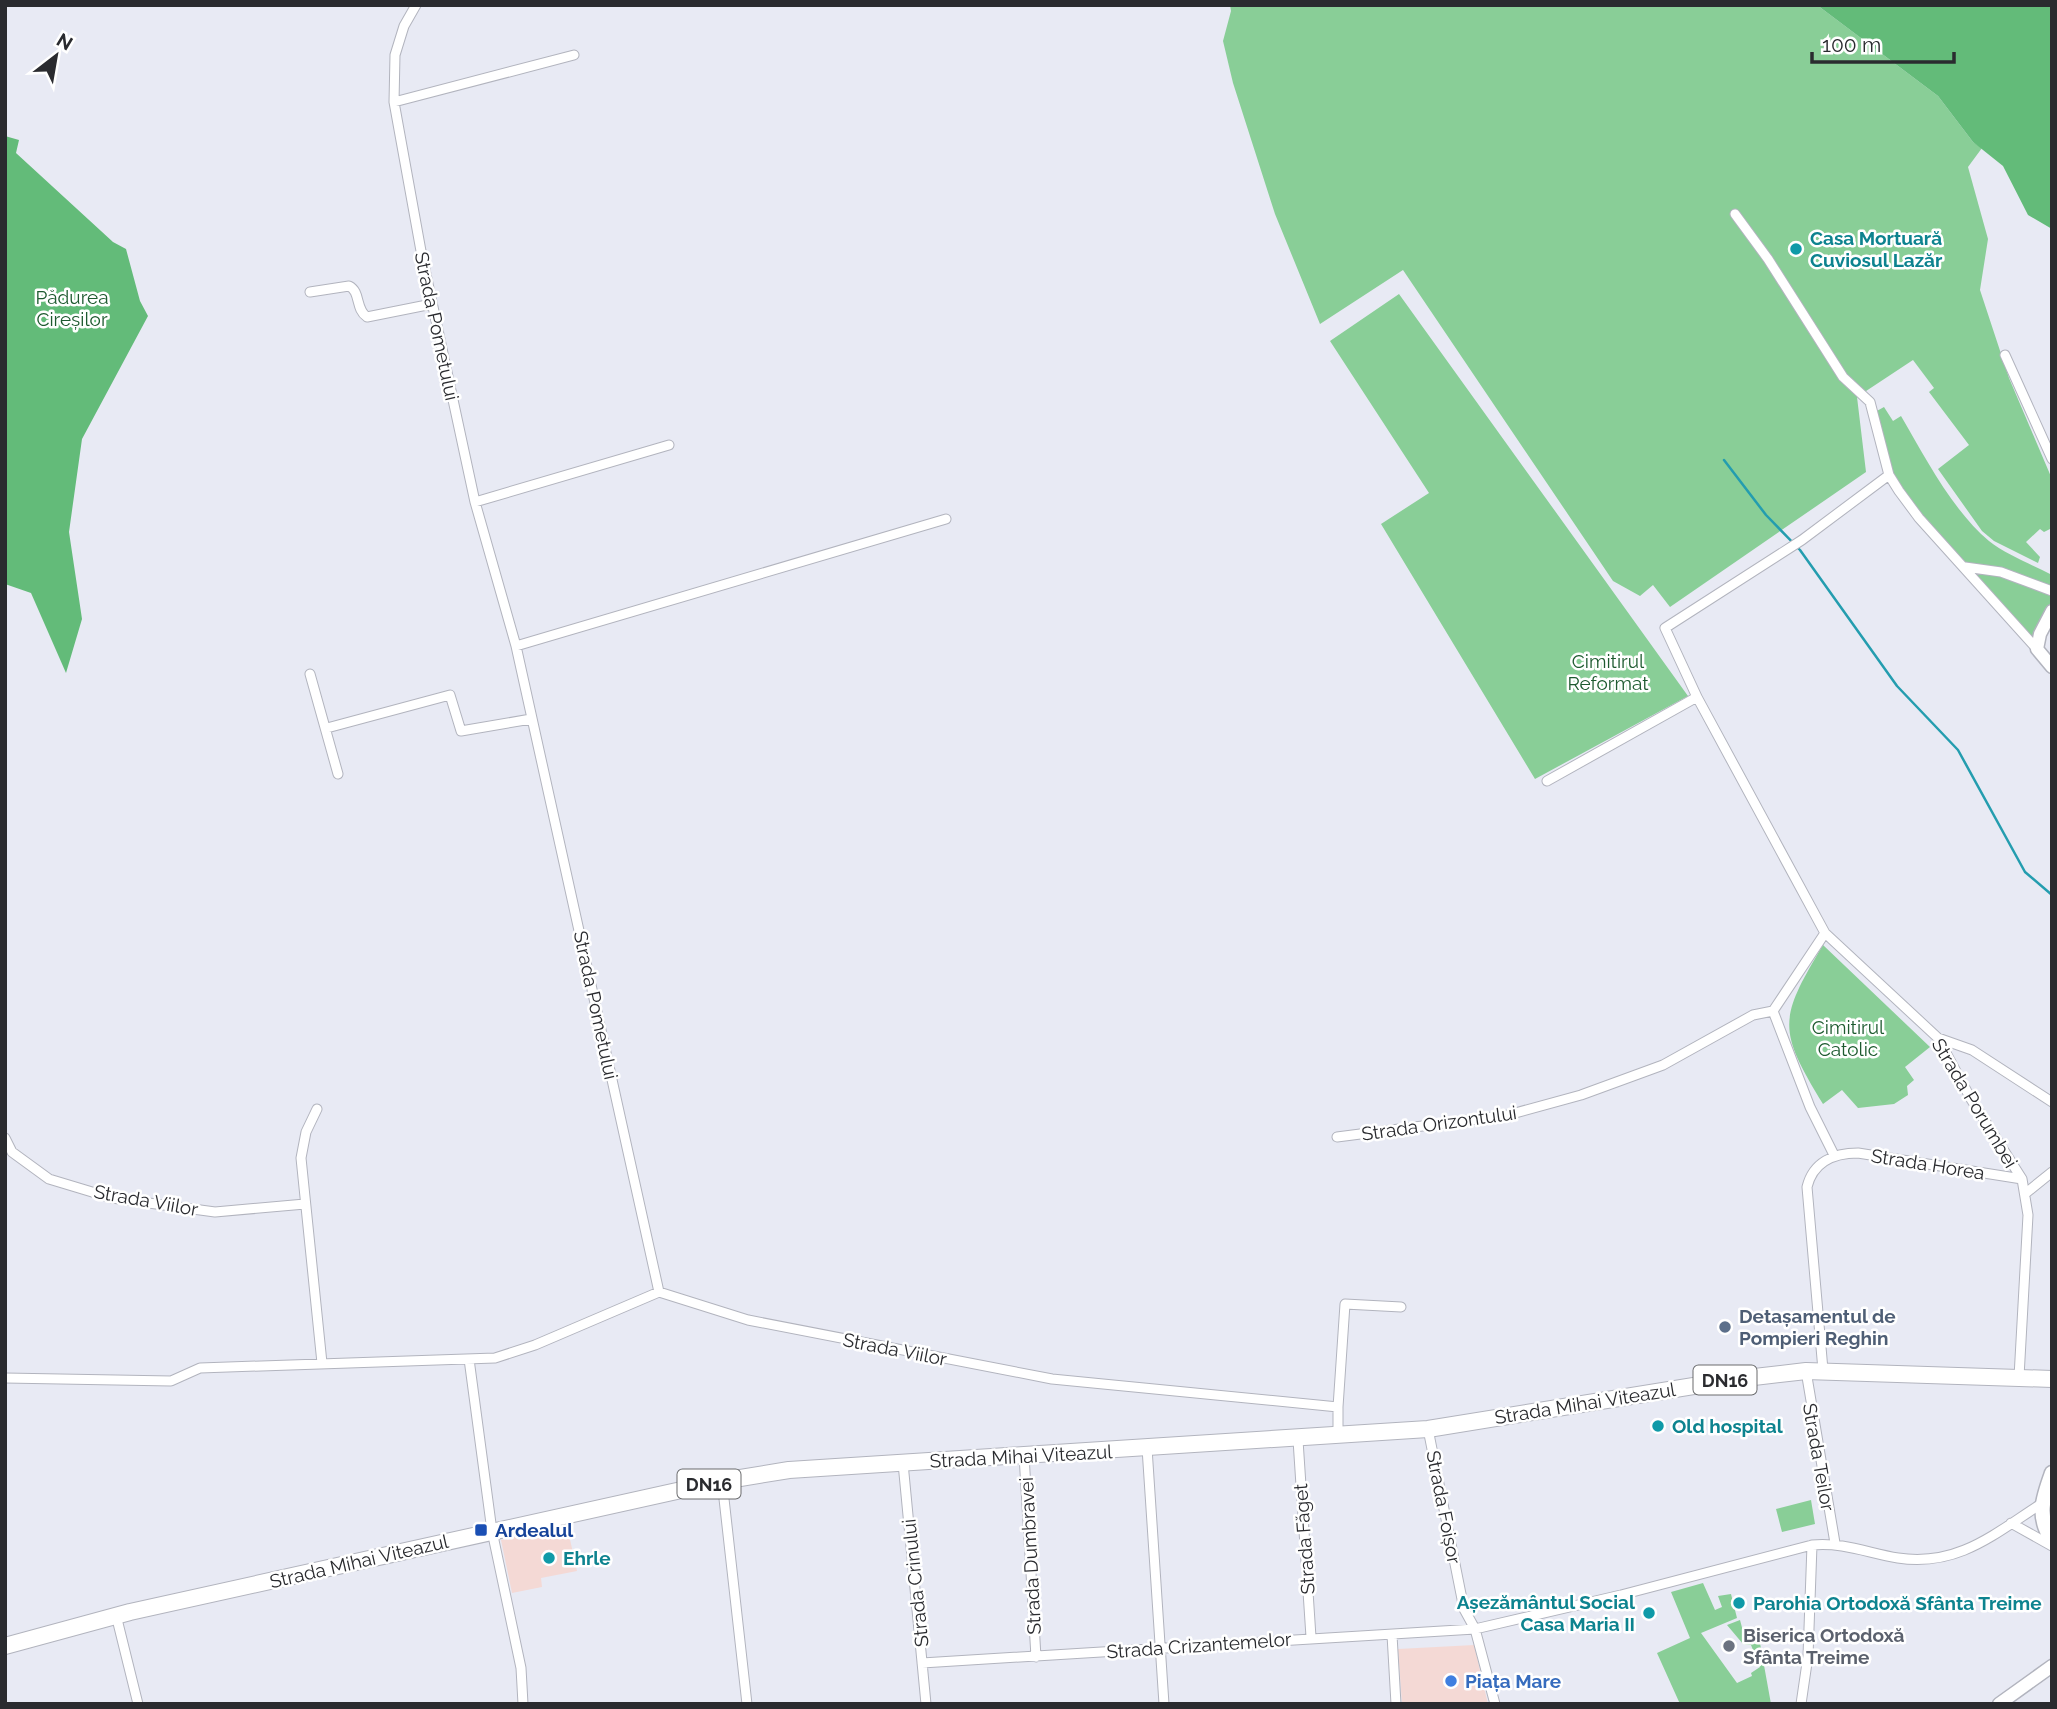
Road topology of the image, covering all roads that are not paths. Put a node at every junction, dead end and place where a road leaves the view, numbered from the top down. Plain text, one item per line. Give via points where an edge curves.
1 (416, 5) edge
2 (574, 55) dead end
3 (394, 102) junction
4 (1735, 214) dead end
5 (310, 292) dead end
6 (432, 304) junction
7 (2005, 355) dead end
8 (669, 444) dead end
9 (2052, 459) edge
10 (1889, 475) junction
11 (475, 502) junction
12 (946, 519) dead end
13 (1965, 567) junction
14 (2052, 591) edge
15 (2052, 611) edge
16 (516, 646) junction
17 (2037, 649) junction
18 (2052, 667) edge
19 (310, 674) dead end
20 (1697, 697) junction
21 (531, 719) junction
22 (327, 728) junction
23 (338, 774) dead end
24 (1547, 781) dead end
25 (1825, 933) junction
26 (1773, 1011) junction
27 (1938, 1038) junction
28 (2052, 1102) edge
29 (317, 1109) dead end
30 (1337, 1137) dead end
31 (5, 1138) edge
32 (1834, 1155) junction
33 (2051, 1173) edge
34 (2022, 1179) junction
35 (2026, 1193) junction
36 (305, 1204) junction
37 (659, 1292) junction
38 (1401, 1307) dead end
39 (469, 1359) junction
40 (322, 1363) junction
41 (1823, 1370) junction
42 (1806, 1371) junction
43 (2019, 1377) junction
44 (5, 1378) edge
45 (2052, 1379) edge
46 (1338, 1407) junction
47 (1429, 1429) junction
48 (1338, 1437) junction
49 (1298, 1440) junction
50 (1147, 1448) junction
51 (1024, 1455) junction
52 (903, 1462) junction
53 (2052, 1473) edge
54 (722, 1481) junction
55 (2041, 1504) junction
56 (2011, 1523) junction
57 (492, 1531) junction
58 (2052, 1540) edge
59 (1835, 1543) junction
60 (1812, 1545) junction
61 (2052, 1546) edge
62 (116, 1615) junction
63 (1475, 1629) junction
64 (1392, 1635) junction
65 (1311, 1637) junction
66 (5, 1646) edge
67 (1159, 1648) junction
68 (1036, 1657) junction
69 (922, 1663) junction
70 (2052, 1666) edge
71 (138, 1704) edge
72 (523, 1704) edge
73 (747, 1704) edge
74 (926, 1704) edge
75 (1164, 1704) edge
76 (1395, 1704) edge
77 (1495, 1704) edge
78 (1801, 1704) edge
79 (1999, 1704) edge

1 - 3 street, Strada Pometului via 395,55
2 - 3 street
3 - 6 street, Strada Pometului
4 - 10 street via 1843,377 1870,402
5 - 6 street via 349,286 367,317
6 - 11 street, Strada Pometului
7 - 9 street
8 - 11 street
10 - 13 street via 1919,517
10 - 20 street, Strada Porumbei via 1788,549 1664,628
11 - 16 street, Strada Pometului
12 - 16 street
13 - 14 street via 2001,572
13 - 17 street
15 - 17 street
16 - 21 street, Strada Pometului
17 - 18 street
19 - 22 street
20 - 24 street
20 - 25 street, Strada Porumbei
21 - 22 street via 460,731 450,695
21 - 37 street, Strada Pometului
22 - 23 street
25 - 26 street
25 - 27 street, Strada Porumbei
26 - 30 street, Strada Orizontului via 1753,1015 1663,1065 1581,1095 1495,1117
26 - 32 street via 1792,1065
27 - 28 street via 1972,1050
27 - 34 street, Strada Porumbei
29 - 36 street via 303,1143
31 - 36 street, Strada Viilor via 12,1152 49,1180 112,1198 215,1212
32 - 34 street, Strada Horea via 1858,1153
32 - 41 street via 1810,1175 1807,1187
33 - 35 street, Strada Porumbei
34 - 35 street, Strada Porumbei
35 - 43 street, Strada Porumbei
36 - 40 street
37 - 39 street via 514,1354
37 - 46 street, Strada Viilor via 748,1320 1052,1379
38 - 46 street via 1345,1304
39 - 40 street
39 - 57 street
40 - 44 street via 200,1368 171,1381
41 - 42 highway, Strada Mihai Viteazul / DN16
41 - 43 highway, Strada Mihai Viteazul / DN16
42 - 47 highway, Strada Mihai Viteazul / DN16 via 1737,1378
42 - 59 street, Strada Teilor
43 - 45 highway, Strada Mihai Viteazul / DN16
46 - 48 street
47 - 48 highway, Strada Mihai Viteazul / DN16
47 - 63 street, Strada Foișor via 1464,1609
48 - 49 highway, Strada Mihai Viteazul / DN16
49 - 50 highway, Strada Mihai Viteazul / DN16
49 - 65 street, Strada Făget
50 - 51 highway, Strada Mihai Viteazul / DN16
50 - 67 street
51 - 52 highway, Strada Mihai Viteazul / DN16
51 - 68 street, Strada Dumbravei
52 - 54 highway, Strada Mihai Viteazul / DN16 via 789,1470
52 - 69 street, Strada Crinului
53 - 55 main road
54 - 57 highway, Strada Mihai Viteazul / DN16
54 - 73 street
55 - 56 street, Strada Crizantemelor
55 - 58 main road via 2044,1527
56 - 59 street, Strada Crizantemelor via 1973,1548 1947,1557 1899,1558
56 - 61 street
57 - 62 highway, Strada Mihai Viteazul / DN16
57 - 72 street via 521,1668
59 - 60 street, Strada Crizantemelor
60 - 63 street, Strada Crizantemelor
60 - 78 street via 1808,1656
62 - 66 highway, Strada Mihai Viteazul / DN16
62 - 71 street
63 - 64 street, Strada Crizantemelor
63 - 77 street, Strada Foișor
64 - 65 street, Strada Crizantemelor
64 - 76 street
65 - 67 street, Strada Crizantemelor
67 - 68 street, Strada Crizantemelor
67 - 75 street
68 - 69 street, Strada Crizantemelor
69 - 74 street, Strada Crinului
70 - 79 street

